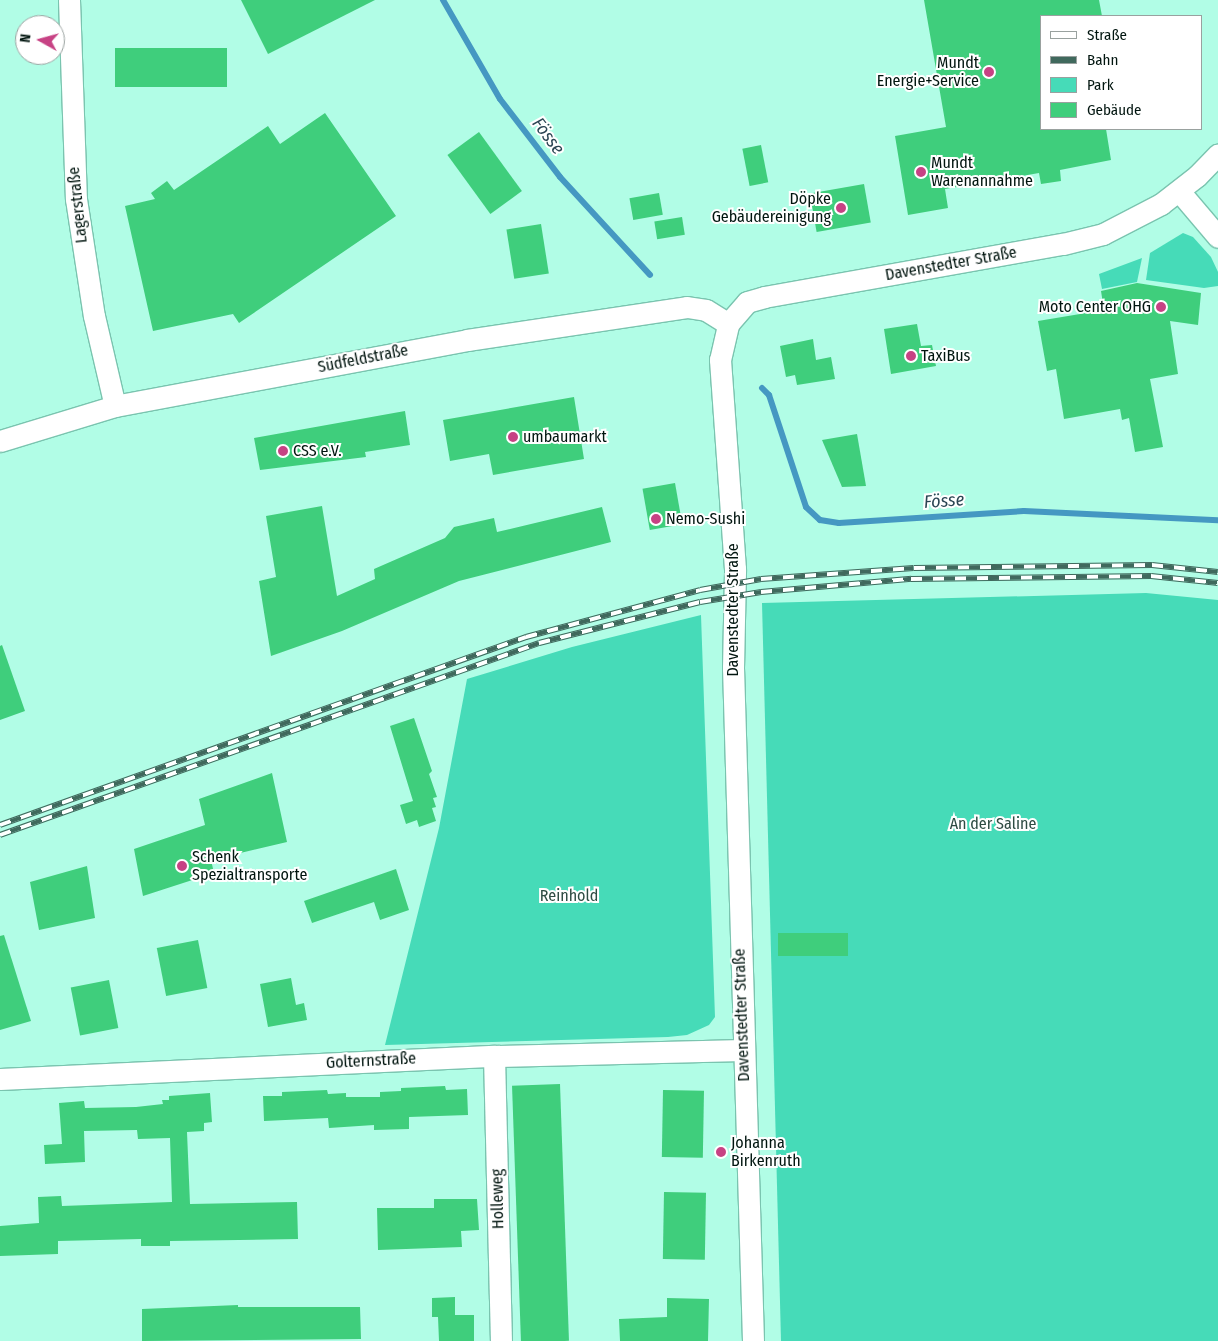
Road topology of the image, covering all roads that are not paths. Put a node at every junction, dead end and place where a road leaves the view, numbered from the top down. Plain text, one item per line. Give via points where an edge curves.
1 (69, 0) edge
2 (1218, 154) edge
3 (1179, 191) junction
4 (1218, 237) edge
5 (728, 324) junction
6 (115, 406) junction
7 (0, 441) edge
8 (743, 1050) junction
9 (494, 1056) junction
10 (0, 1079) edge
11 (501, 1341) edge
12 (753, 1341) edge

1 - 6 street, Lagerstraße via 76,199 94,316
2 - 3 street, Davenstedter Straße
3 - 4 street
3 - 5 street, Davenstedter Straße via 1140,217 1103,234 1063,244 764,297 747,302
5 - 6 street, Südfeldstraße via 706,310 687,307 409,350
5 - 8 street, Davenstedter Straße via 720,360 735,569 733,668
6 - 7 street, Südfeldstraße
8 - 9 street, Golternstraße
8 - 12 street, Davenstedter Straße
9 - 10 street, Golternstraße
9 - 11 street, Holleweg

